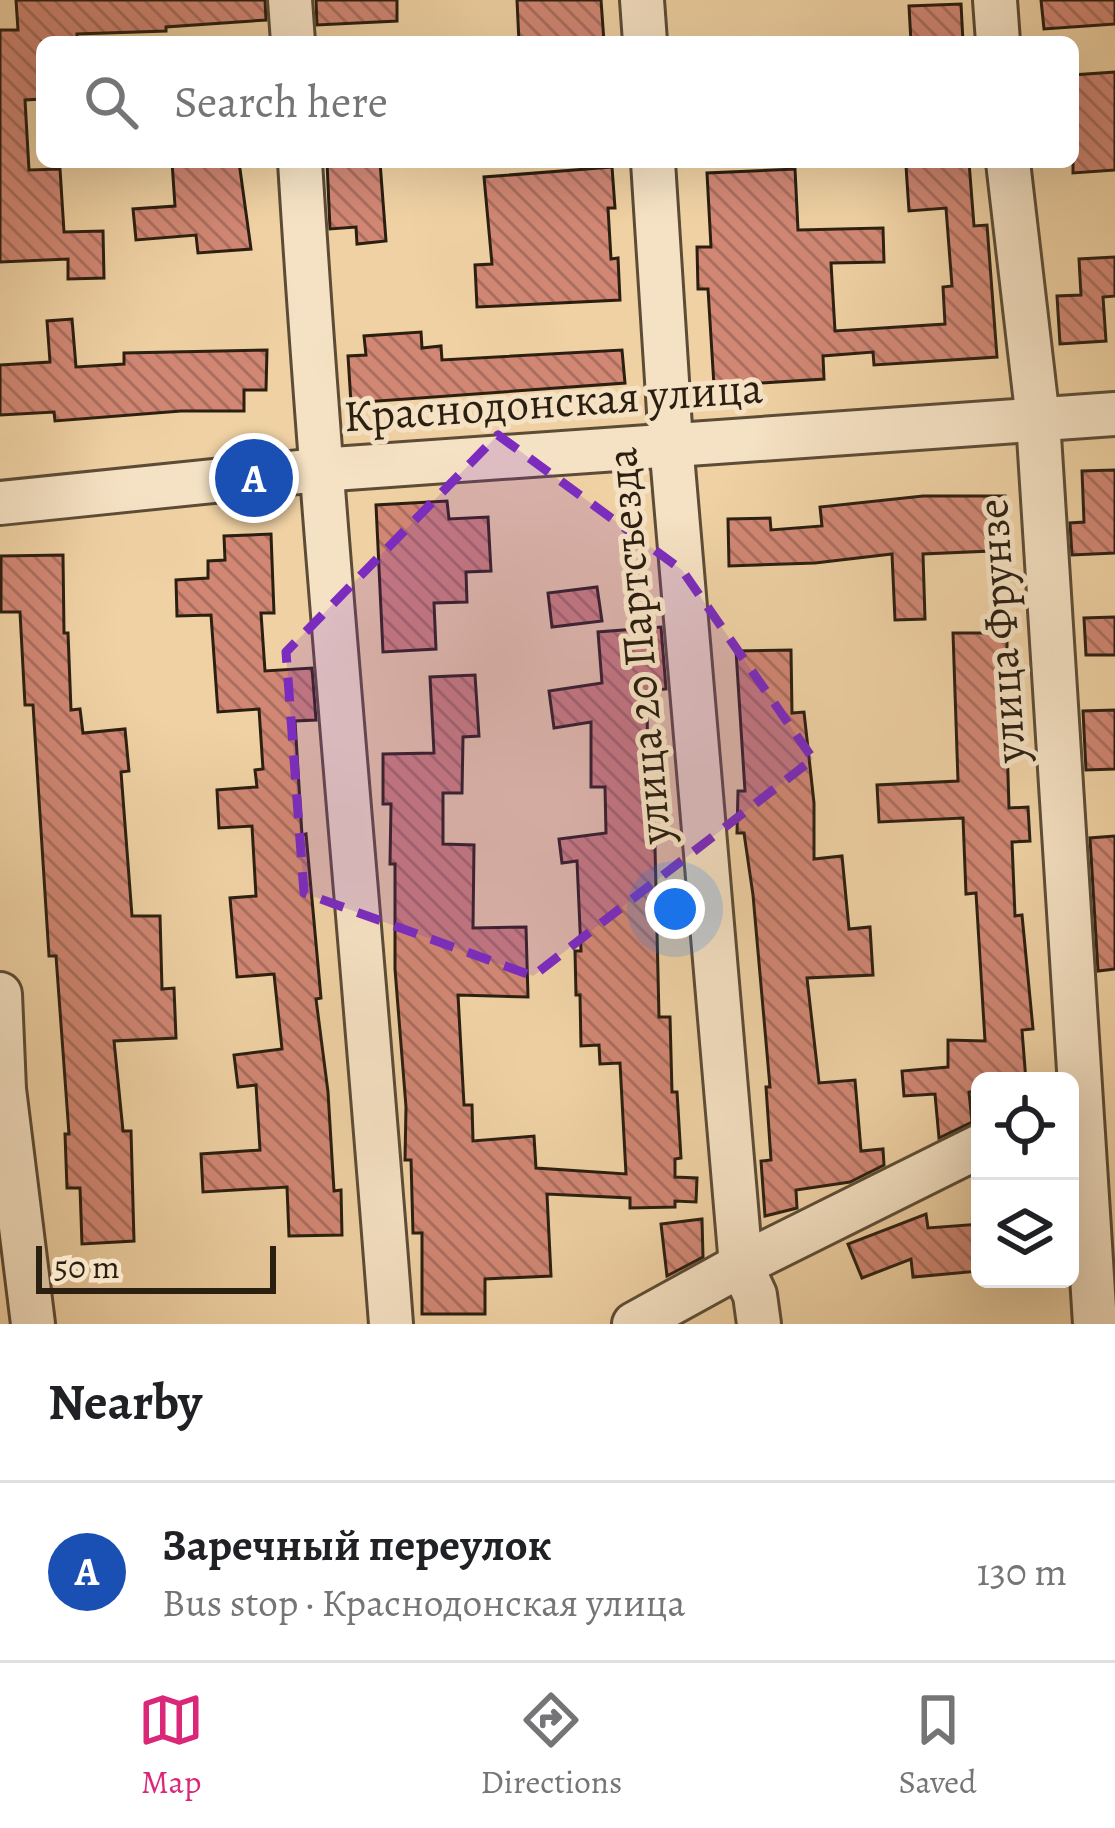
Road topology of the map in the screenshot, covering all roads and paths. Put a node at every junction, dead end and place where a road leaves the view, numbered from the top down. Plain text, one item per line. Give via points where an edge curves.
1 (290, 0) edge
2 (642, 0) edge
3 (995, 0) edge
4 (292, 36) edge
5 (645, 36) edge
6 (998, 36) edge
7 (300, 168) edge
8 (653, 168) edge
9 (1009, 168) edge
10 (1115, 414) edge
11 (1038, 420) junction
12 (671, 443) junction
13 (319, 470) junction
14 (0, 503) edge
15 (0, 994) edge
16 (1089, 1092) edge
17 (971, 1150) edge
18 (741, 1265) junction
19 (33, 1324) edge
20 (391, 1324) edge
21 (634, 1324) edge
22 (759, 1324) edge
23 (1095, 1324) edge

1 - 4 street
2 - 5 street
3 - 6 street
7 - 13 street
8 - 12 street, улица 20 Партсъезда
9 - 11 street, улица Фрунзе
10 - 11 street, Краснодонская улица
11 - 12 street, Краснодонская улица
11 - 16 street, улица Фрунзе
12 - 13 street, Краснодонская улица
12 - 18 street, улица 20 Партсъезда
13 - 14 street, Краснодонская улица
13 - 20 street
15 - 19 street
16 - 23 street, улица Фрунзе
17 - 18 street
18 - 21 street
18 - 22 street, улица 20 Партсъезда

